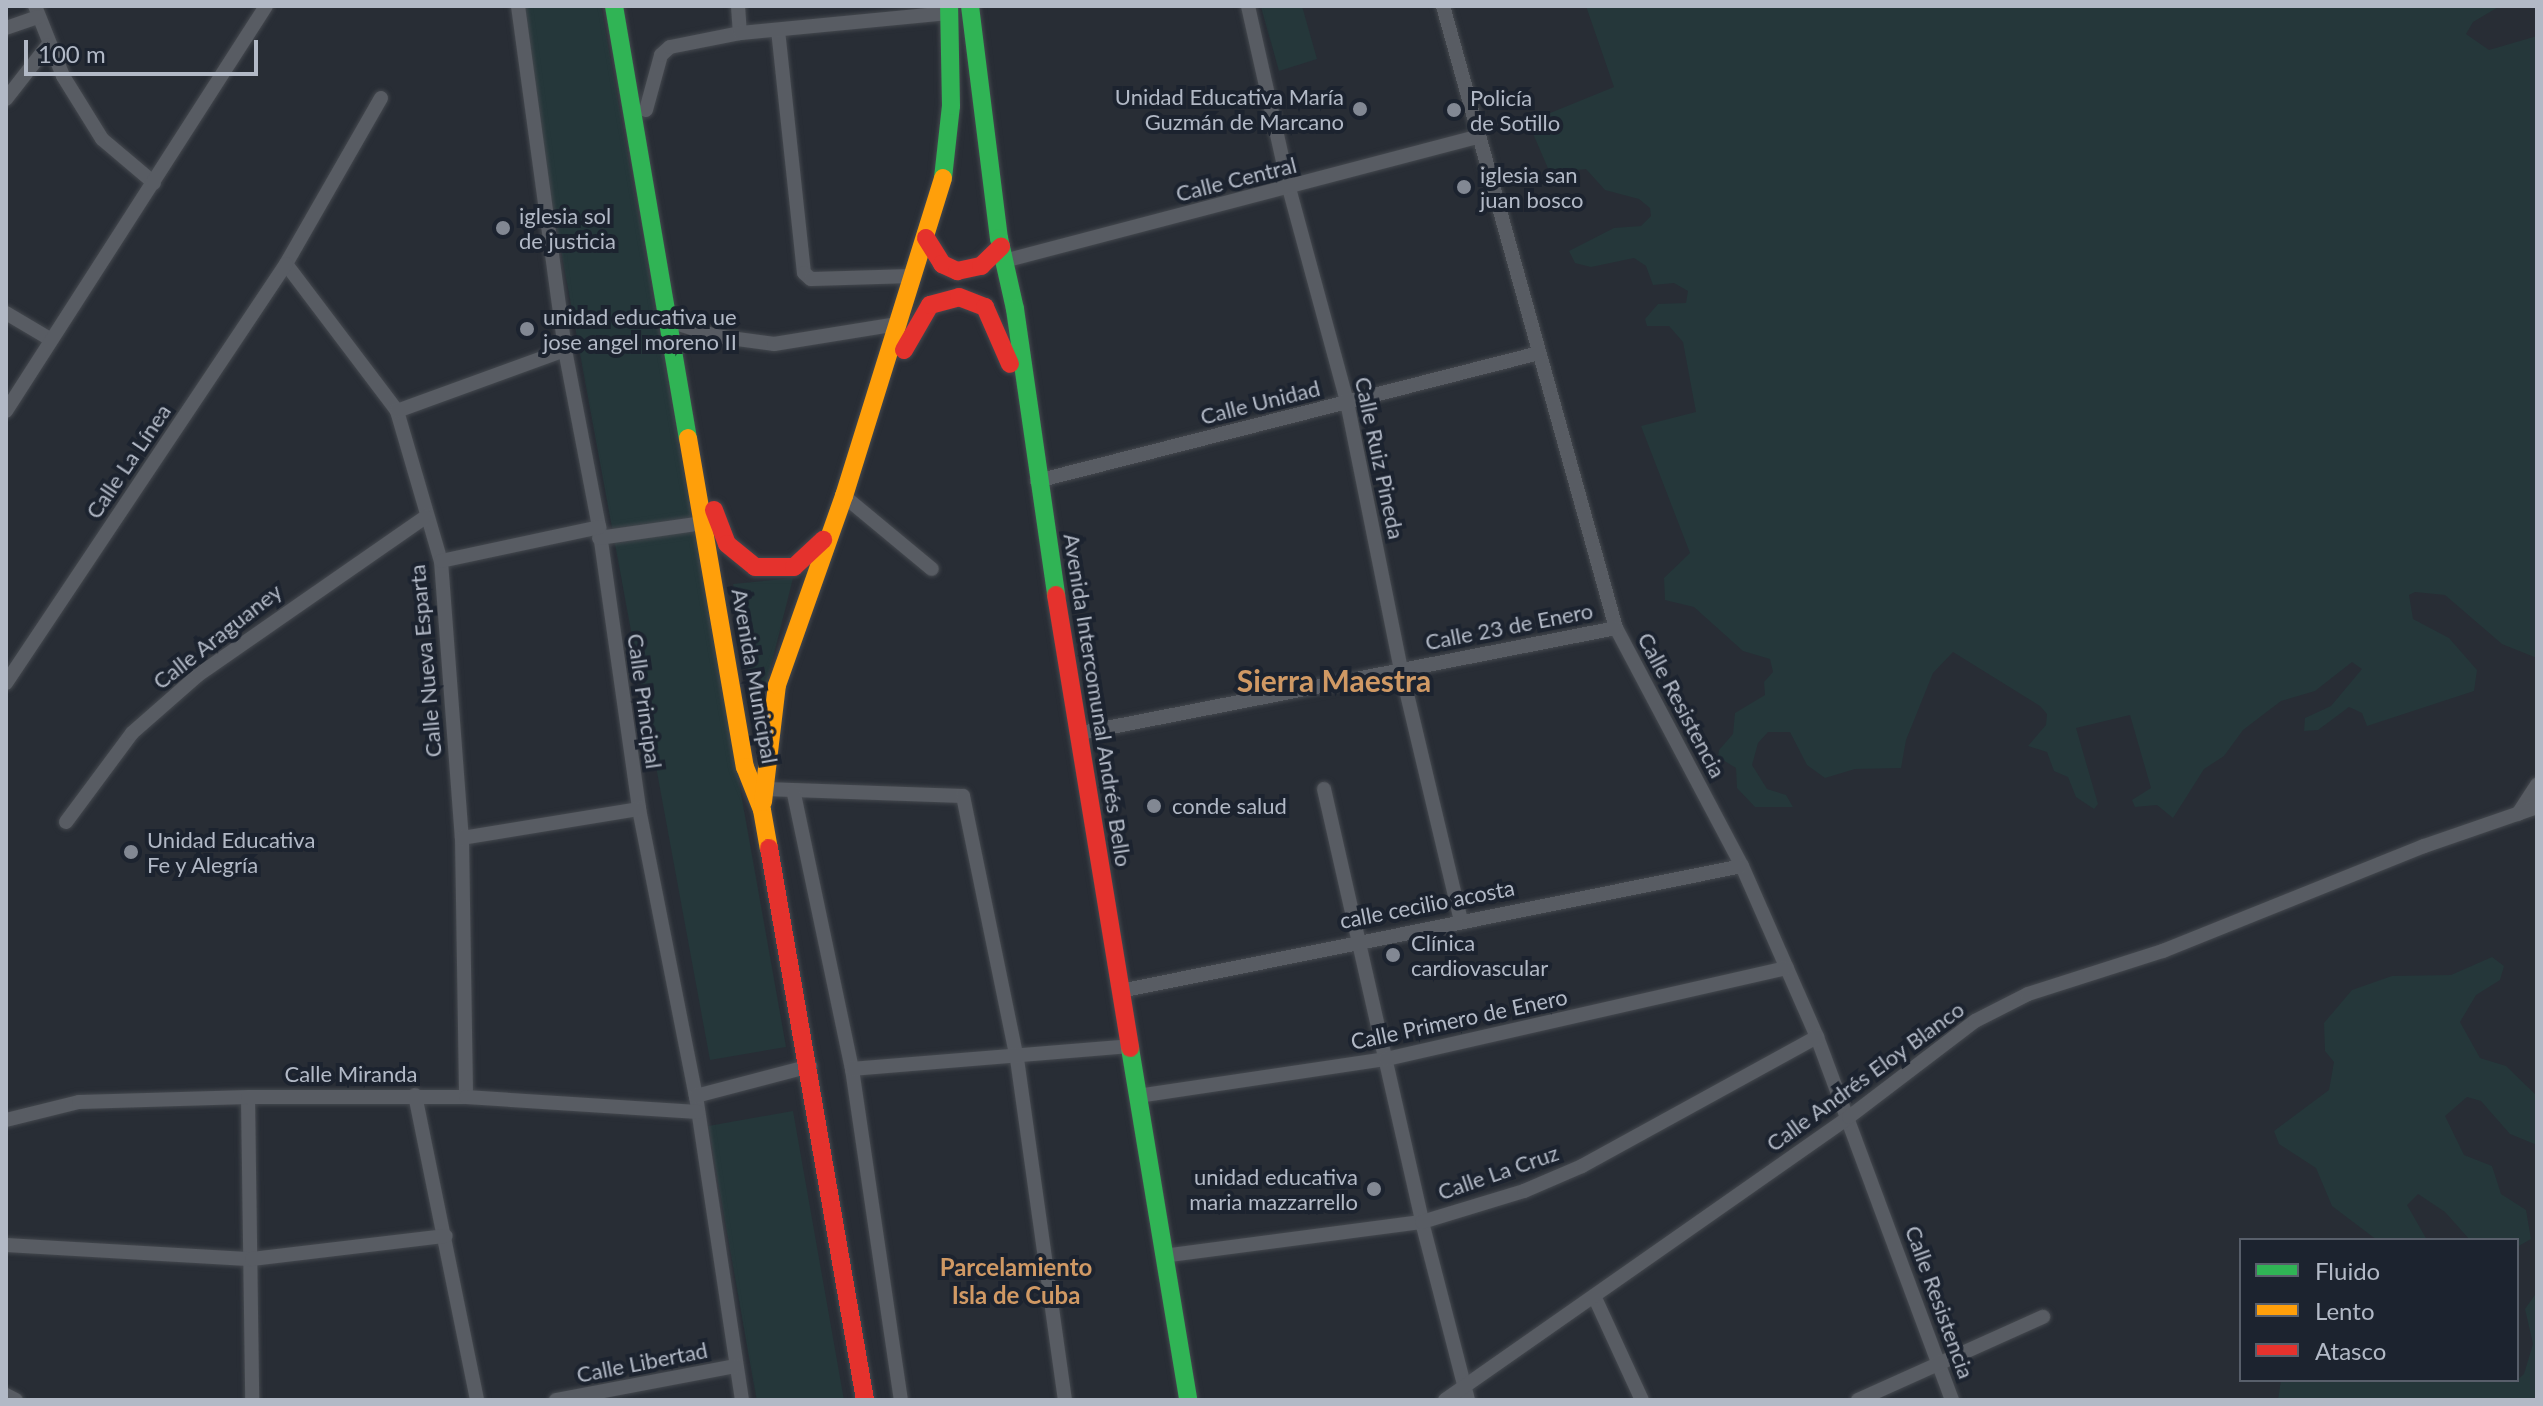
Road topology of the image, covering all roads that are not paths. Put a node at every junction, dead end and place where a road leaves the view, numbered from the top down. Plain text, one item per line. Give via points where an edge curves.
1 (266, 6) edge
2 (518, 6) edge
3 (614, 6) edge
4 (625, 6) edge
5 (738, 6) edge
6 (970, 6) edge
7 (1248, 6) edge
8 (1443, 6) edge
9 (949, 10) edge
10 (36, 11) edge
11 (6, 28) edge
12 (778, 30) junction
13 (740, 33) junction
14 (48, 45) junction
15 (381, 98) dead end
16 (6, 99) edge
17 (646, 110) junction
18 (1479, 136) junction
19 (154, 183) junction
20 (1289, 188) junction
21 (926, 238) junction
22 (1002, 254) junction
23 (286, 264) junction
24 (913, 276) junction
25 (6, 313) edge
26 (897, 324) junction
27 (682, 325) junction
28 (50, 339) junction
29 (565, 350) junction
30 (1539, 353) junction
31 (1347, 402) junction
32 (873, 409) junction
33 (6, 411) edge
34 (397, 411) junction
35 (1037, 481) junction
36 (844, 496) junction
37 (425, 517) junction
38 (703, 523) junction
39 (831, 525) junction
40 (599, 532) junction
41 (441, 561) junction
42 (932, 569) dead end
43 (1616, 628) junction
44 (1401, 669) junction
45 (6, 683) edge
46 (1081, 733) junction
47 (2537, 785) edge
48 (765, 789) junction
49 (1324, 789) dead end
50 (794, 794) junction
51 (2537, 807) edge
52 (639, 809) junction
53 (762, 810) junction
54 (2518, 814) junction
55 (66, 822) dead end
56 (462, 838) junction
57 (1742, 866) junction
58 (1461, 920) junction
59 (1358, 939) junction
60 (1787, 968) junction
61 (1120, 991) junction
62 (1817, 1037) junction
63 (1129, 1046) junction
64 (1017, 1059) junction
65 (1386, 1059) junction
66 (810, 1066) junction
67 (852, 1069) junction
68 (415, 1095) junction
69 (696, 1096) junction
70 (1138, 1096) junction
71 (248, 1097) junction
72 (466, 1097) junction
73 (698, 1112) junction
74 (1849, 1117) junction
75 (6, 1120) edge
76 (1422, 1222) junction
77 (446, 1236) junction
78 (6, 1245) edge
79 (1163, 1256) junction
80 (252, 1259) junction
81 (1595, 1298) junction
82 (2043, 1317) dead end
83 (736, 1366) junction
84 (1939, 1366) junction
85 (1466, 1394) edge
86 (6, 1395) edge
87 (16, 1400) edge
88 (252, 1400) edge
89 (477, 1400) edge
90 (556, 1400) edge
91 (742, 1400) edge
92 (865, 1400) edge
93 (901, 1400) edge
94 (1065, 1400) edge
95 (1188, 1400) edge
96 (1445, 1400) edge
97 (1642, 1400) edge
98 (1858, 1400) edge
99 (1952, 1400) edge

1 - 19 street
2 - 29 street, Calle Principal
3 - 38 highway, Avenida Municipal
4 - 17 highway, Avenida Municipal
5 - 13 street
6 - 22 highway, Avenida Intercomunal Andrés Bello
7 - 20 street, Calle Ruiz Pineda
8 - 18 street, Calle Resistencia
9 - 12 street
9 - 21 highway via 948,146
10 - 11 street
10 - 14 street
12 - 13 street
12 - 24 street via 804,273 811,279
13 - 17 street via 670,47 661,55
14 - 16 street
14 - 19 street via 102,139
15 - 23 street
17 - 27 highway, Avenida Municipal
18 - 20 street, Calle Central
18 - 30 street, Calle Resistencia
19 - 28 street
20 - 22 street, Calle Central
20 - 31 street, Calle Ruiz Pineda
21 - 22 highway via 942,264 957,271
21 - 24 highway
22 - 35 highway, Avenida Intercomunal Andrés Bello
23 - 34 street, Calle Nueva Esparta
23 - 45 street, Calle La Línea
24 - 26 highway
25 - 28 street
26 - 27 street via 774,344 715,336
26 - 32 highway
27 - 39 highway, Avenida Municipal via 711,499 727,544 755,567 794,567 818,550
28 - 33 street
29 - 34 street
29 - 40 street, Calle Principal
30 - 31 street, Calle Unidad
30 - 43 street, Calle Resistencia
31 - 35 street, Calle Unidad
31 - 44 street, Calle Ruiz Pineda
32 - 35 highway via 894,384 917,320 930,305 943,297 975,300 985,307 1002,339
32 - 36 highway
34 - 37 street, Calle Nueva Esparta
35 - 46 highway, Avenida Intercomunal Andrés Bello
36 - 39 highway
36 - 42 street
37 - 41 street, Calle Nueva Esparta
37 - 55 street, Calle Araguaney via 198,675 132,733
38 - 40 street
38 - 53 highway, Avenida Municipal via 745,767
39 - 48 highway via 777,685
40 - 41 street
40 - 52 street, Calle Principal
41 - 56 street, Calle Nueva Esparta
43 - 44 street, Calle 23 de Enero
43 - 57 street, Calle Resistencia
44 - 46 street, Calle 23 de Enero
44 - 58 street, Calle Ruiz Pineda
46 - 61 highway, Avenida Intercomunal Andrés Bello
47 - 54 street
48 - 50 street
48 - 53 highway
49 - 59 street
50 - 64 street via 963,796
50 - 67 street
51 - 54 street, Calle Andrés Eloy Blanco
52 - 56 street
52 - 69 street, Calle Principal
53 - 66 highway, Avenida Municipal
54 - 74 street, Calle Andrés Eloy Blanco via 2163,951 2028,994 1975,1021
56 - 72 street, Calle Nueva Esparta
57 - 58 street, calle cecilio acosta
57 - 60 street, Calle Resistencia
58 - 59 street, calle cecilio acosta
59 - 61 street, calle cecilio acosta
59 - 65 street
60 - 62 street, Calle Resistencia
60 - 65 street, Calle Primero de Enero
61 - 63 highway, Avenida Intercomunal Andrés Bello
62 - 74 street, Calle Resistencia
62 - 76 street, Calle La Cruz via 1582,1166 1524,1191
63 - 64 street
63 - 70 highway, Avenida Intercomunal Andrés Bello
64 - 67 street
64 - 94 street
65 - 70 street, Calle Primero de Enero
65 - 76 street
66 - 69 street
66 - 92 highway, Avenida Municipal
67 - 93 street
68 - 71 street, Calle Miranda
68 - 72 street, Calle Miranda
68 - 77 street
69 - 73 street, Calle Principal
70 - 79 highway, Avenida Intercomunal Andrés Bello
71 - 75 street, Calle Miranda via 79,1102
71 - 80 street
72 - 73 street, Calle Miranda
73 - 83 street, Calle Principal
74 - 81 street, Calle Andrés Eloy Blanco
74 - 84 street, Calle Resistencia
76 - 79 street, Calle La Cruz
76 - 85 street
77 - 80 street
77 - 89 street
78 - 80 street
79 - 95 highway, Avenida Intercomunal Andrés Bello
80 - 88 street
81 - 85 street, Calle Andrés Eloy Blanco
81 - 97 street
82 - 84 street
83 - 90 street, Calle Libertad
83 - 91 street, Calle Principal
84 - 98 street
84 - 99 street, Calle Resistencia
85 - 96 street, Calle Andrés Eloy Blanco
86 - 87 street

